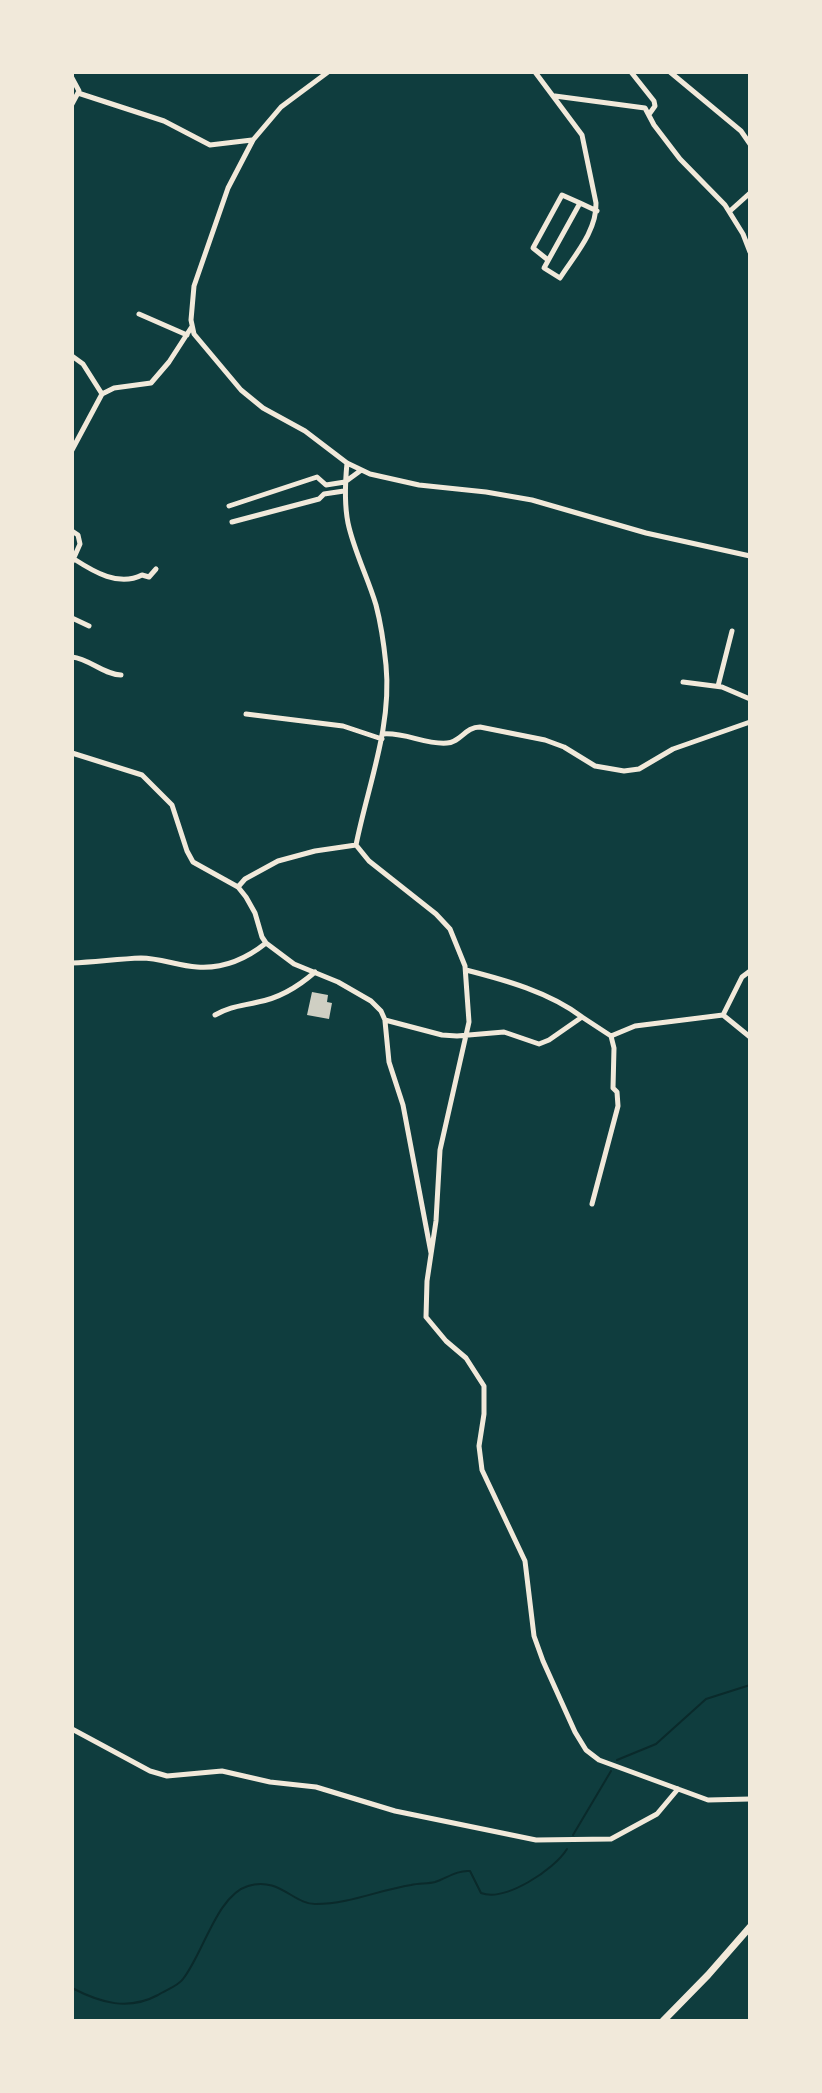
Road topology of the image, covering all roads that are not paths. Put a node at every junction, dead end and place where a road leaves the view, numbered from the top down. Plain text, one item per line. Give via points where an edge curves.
1 (328, 72) edge
2 (631, 72) edge
3 (670, 72) edge
4 (538, 73) edge
5 (72, 78) edge
6 (78, 93) junction
7 (555, 96) junction
8 (72, 104) edge
9 (649, 114) junction
10 (253, 140) junction
11 (750, 144) edge
12 (750, 193) edge
13 (580, 203) junction
14 (597, 211) junction
15 (729, 211) junction
16 (750, 252) edge
17 (549, 260) junction
18 (139, 314) dead end
19 (192, 327) junction
20 (187, 335) junction
21 (72, 356) edge
22 (102, 394) junction
23 (74, 441) edge
24 (72, 450) edge
25 (347, 463) junction
26 (361, 471) junction
27 (345, 482) junction
28 (344, 491) junction
29 (229, 506) dead end
30 (232, 522) dead end
31 (72, 531) edge
32 (750, 556) edge
33 (73, 560) edge
34 (156, 569) dead end
35 (72, 618) edge
36 (89, 626) dead end
37 (732, 631) dead end
38 (72, 657) edge
39 (121, 675) dead end
40 (683, 682) dead end
41 (718, 686) junction
42 (750, 699) edge
43 (246, 714) dead end
44 (750, 722) edge
45 (383, 737) junction
46 (72, 753) edge
47 (356, 845) junction
48 (238, 887) junction
49 (266, 943) junction
50 (72, 963) edge
51 (466, 970) junction
52 (750, 971) edge
53 (315, 972) junction
54 (215, 1015) dead end
55 (723, 1015) junction
56 (582, 1017) junction
57 (385, 1020) junction
58 (466, 1035) junction
59 (611, 1036) junction
60 (750, 1037) edge
61 (592, 1204) dead end
62 (424, 1219) junction
63 (436, 1221) junction
64 (431, 1254) junction
65 (72, 1729) edge
66 (678, 1789) junction
67 (750, 1799) edge
68 (750, 1927) edge
69 (663, 2021) edge

1 - 10 street via 281,107
2 - 9 street via 654,101
3 - 11 street
4 - 7 street
5 - 6 street
6 - 8 street
6 - 10 street via 164,121 210,145
7 - 9 street via 635,105
7 - 14 street via 584,142
9 - 15 street via 680,159
10 - 19 street via 228,188 198,272
12 - 15 street
13 - 14 street
13 - 17 street
13 - 17 street via 562,195 533,248
14 - 17 street via 560,278 544,268
15 - 16 street
18 - 20 street
19 - 20 street
19 - 25 street via 251,399
20 - 22 street via 151,383
21 - 22 street
22 - 23 street
23 - 24 street
25 - 26 street
25 - 27 street
26 - 27 street
26 - 32 street via 389,480 532,500 675,541
27 - 28 street
27 - 29 street via 326,485 317,477
28 - 30 street
28 - 45 street via 349,527 380,624 387,688
31 - 33 street via 80,544
33 - 34 street via 121,580 149,577
35 - 36 street
37 - 41 street
38 - 39 street
40 - 41 street
41 - 42 street
43 - 45 street via 343,726
44 - 45 street via 624,771 595,766 545,740 480,727 445,744 406,735
45 - 47 street
46 - 48 street via 142,775 172,805 193,862
47 - 48 street via 278,861
47 - 51 street via 443,921
48 - 49 street
49 - 50 street via 230,964 214,966 141,958
49 - 53 street
51 - 56 street via 505,980
51 - 58 street
52 - 55 street
53 - 54 street via 295,988
53 - 57 street via 371,1001
55 - 59 street via 635,1026
55 - 60 street
56 - 58 street via 539,1044 504,1032
56 - 59 street
57 - 58 street via 442,1035
57 - 62 street via 389,1062 403,1105
58 - 63 street via 440,1150
59 - 61 street via 612,1080 619,1099
62 - 63 street
62 - 64 street
63 - 64 street
64 - 66 street via 426,1317 466,1358 484,1386 482,1470 525,1561 534,1636 575,1732 599,1760
65 - 66 street via 167,1776 222,1771 316,1787 395,1811 536,1840 611,1839 657,1814
66 - 67 street via 708,1800
68 - 69 main road

